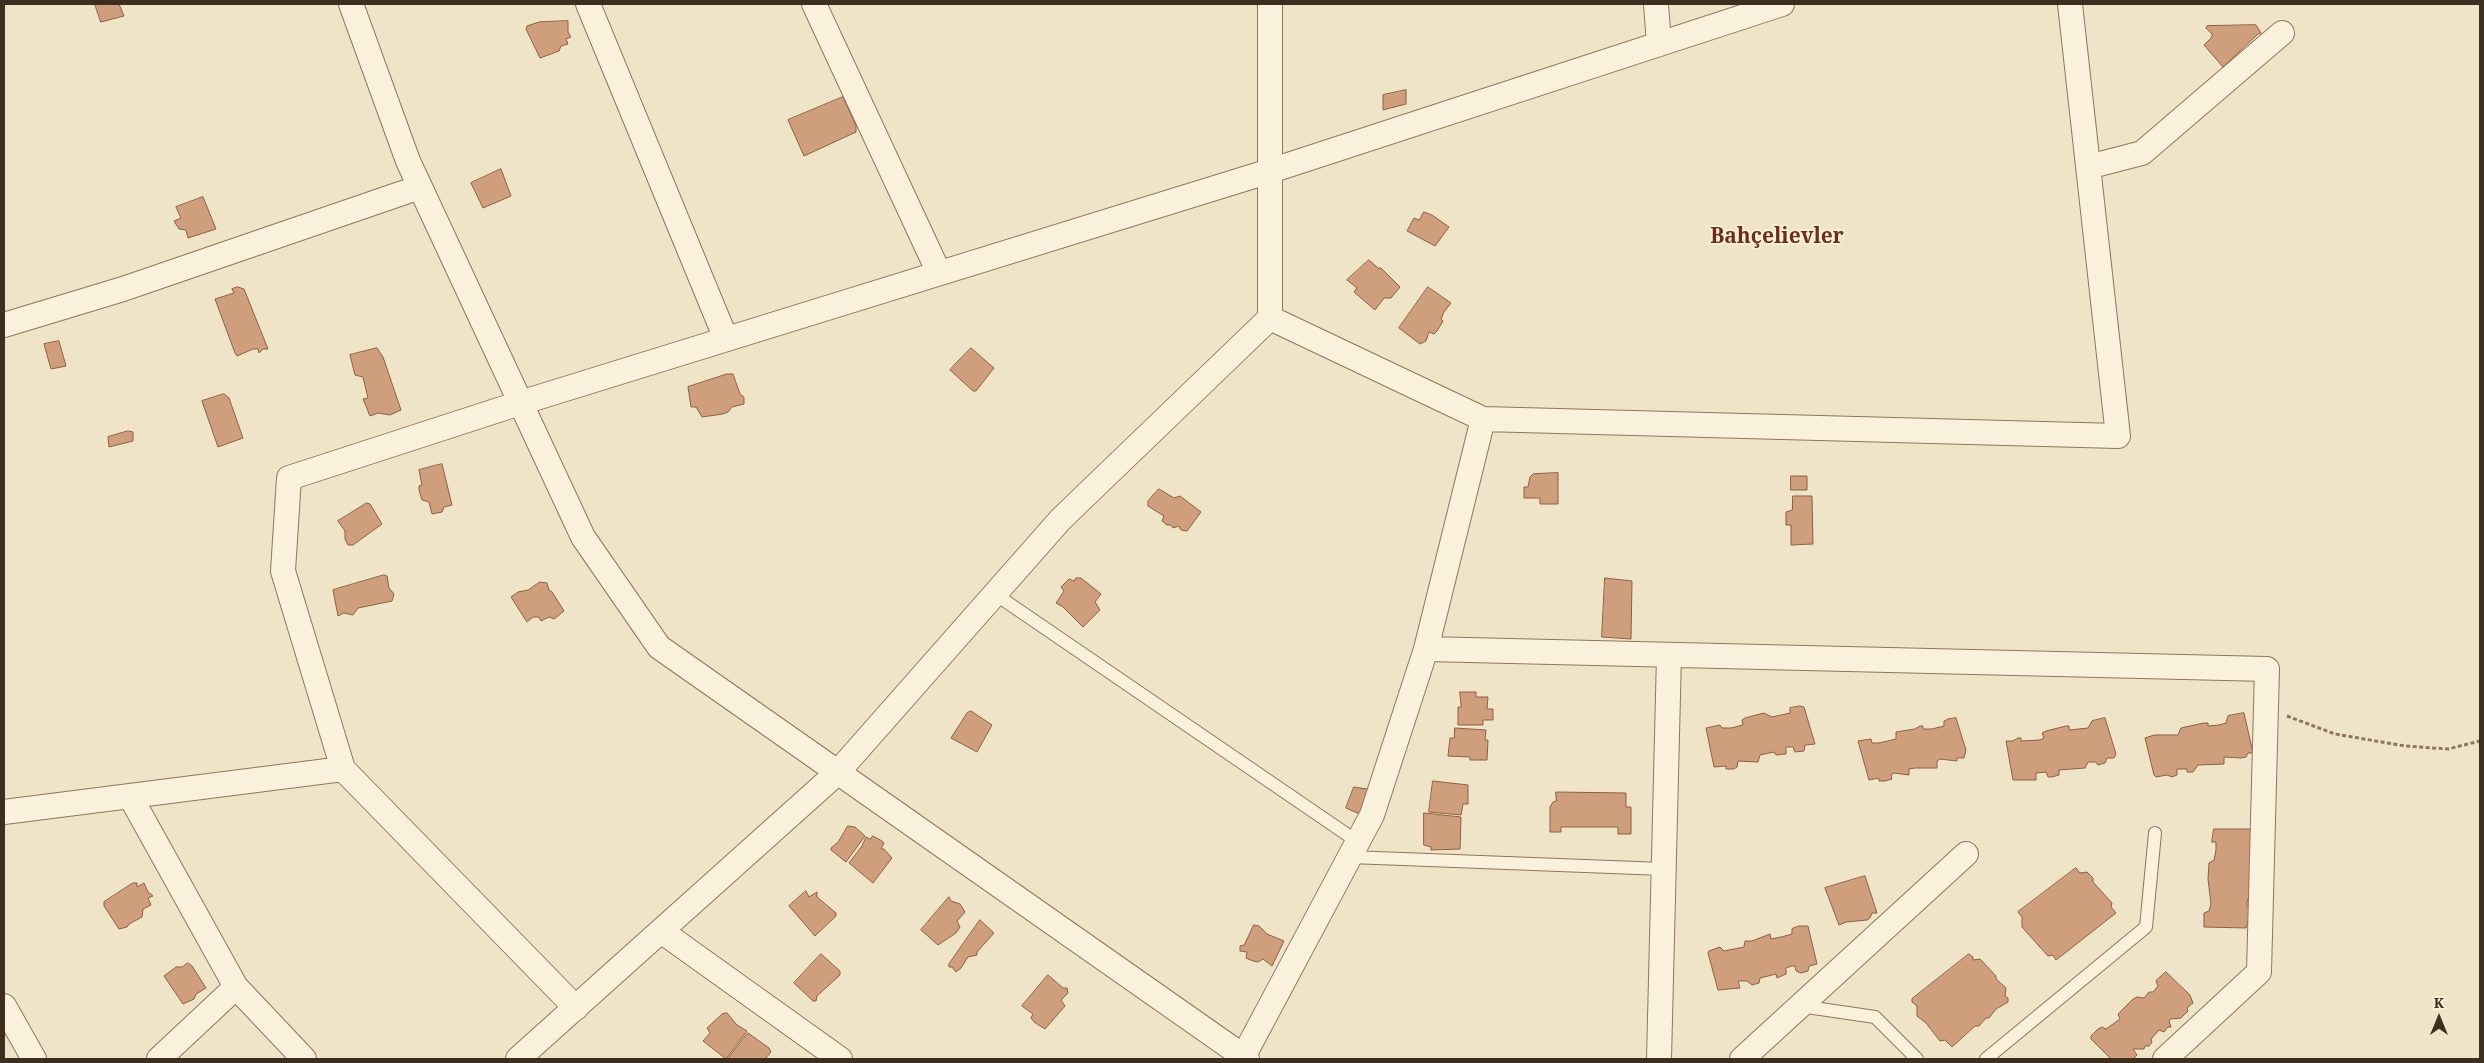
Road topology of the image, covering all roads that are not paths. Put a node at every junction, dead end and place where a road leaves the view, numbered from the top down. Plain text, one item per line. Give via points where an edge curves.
1 (351, 4) edge
2 (588, 4) edge
3 (814, 4) edge
4 (1270, 4) edge
5 (1656, 4) edge
6 (1782, 4) edge
7 (2070, 4) edge
8 (2282, 33) dead end
9 (1659, 44) junction
10 (2088, 167) junction
11 (1270, 171) junction
12 (420, 187) junction
13 (939, 274) junction
14 (1270, 318) junction
15 (4, 325) edge
16 (726, 339) junction
17 (520, 403) junction
18 (1483, 419) junction
19 (995, 594) junction
20 (1426, 649) junction
21 (1668, 655) junction
22 (343, 769) junction
23 (837, 773) junction
24 (130, 796) junction
25 (4, 812) edge
26 (2155, 833) dead end
27 (1354, 850) junction
28 (1966, 854) dead end
29 (1664, 869) junction
30 (661, 931) junction
31 (236, 987) junction
32 (4, 1006) edge
33 (1800, 1006) junction
34 (576, 1008) junction
35 (34, 1059) edge
36 (160, 1059) edge
37 (304, 1059) edge
38 (518, 1059) edge
39 (840, 1059) edge
40 (1245, 1059) edge
41 (1659, 1059) edge
42 (1742, 1059) edge
43 (1917, 1059) edge
44 (1986, 1059) edge
45 (2165, 1059) edge

1 - 12 street
2 - 16 street
3 - 13 street
4 - 11 street
5 - 9 street
6 - 9 street
7 - 10 street
8 - 10 street via 2142,153
9 - 11 street
10 - 18 street via 2118,436
11 - 13 street
11 - 14 street
12 - 15 street
12 - 17 street
13 - 16 street
14 - 18 street
14 - 19 street via 1061,519
16 - 17 street
17 - 22 street via 289,478 283,571
17 - 23 street via 582,536 660,647
18 - 20 street
19 - 23 street
19 - 27 lane
20 - 21 street
20 - 27 street via 1372,815
21 - 29 street
21 - 45 street via 2267,669 2259,972
22 - 24 street
22 - 34 street
23 - 30 street
23 - 40 street
24 - 25 street
24 - 31 street
26 - 44 lane via 2146,928
27 - 29 lane
27 - 40 street
28 - 33 street
29 - 41 street
30 - 34 street
30 - 39 street
31 - 36 street
31 - 37 street
32 - 35 street
33 - 42 street
33 - 43 lane via 1875,1017
34 - 38 street

